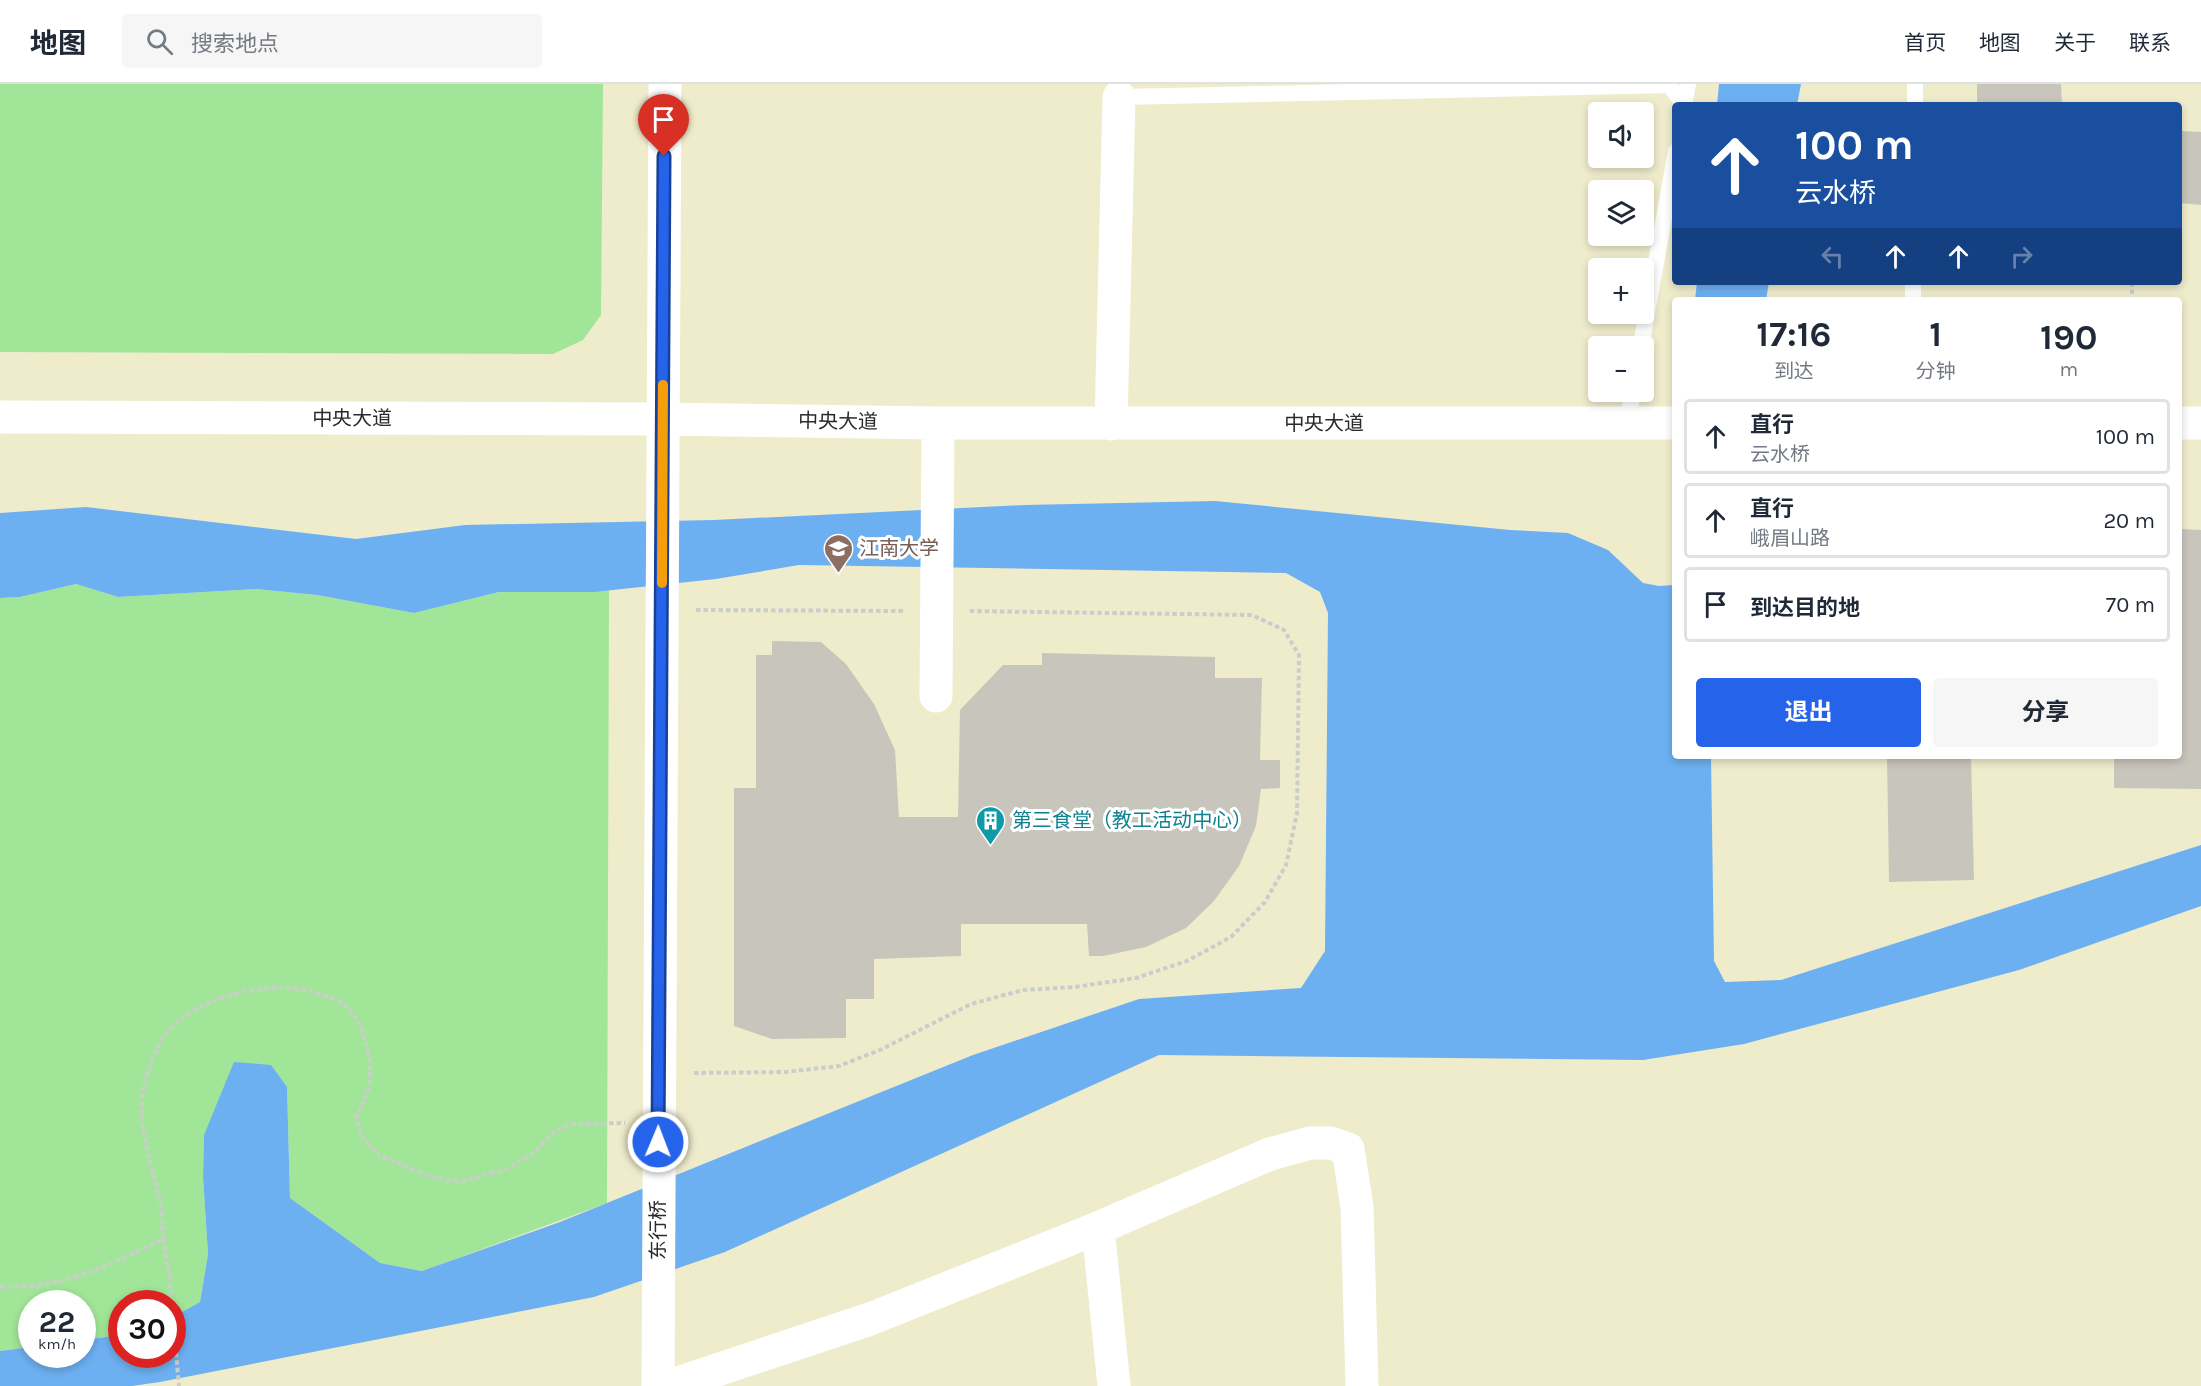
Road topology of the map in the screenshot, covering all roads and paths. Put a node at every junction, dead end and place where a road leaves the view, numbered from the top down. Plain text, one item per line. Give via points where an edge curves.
1 (665, 84) edge
2 (1688, 84) edge
3 (1916, 84) edge
4 (1669, 85) edge
5 (1119, 90) edge
6 (1682, 102) edge
7 (1684, 102) edge
8 (1915, 102) edge
9 (1672, 173) edge
10 (1643, 336) edge
11 (1630, 407) edge
12 (0, 417) edge
13 (663, 419) junction
14 (1672, 422) edge
15 (938, 423) junction
16 (2182, 423) edge
17 (2201, 423) edge
18 (1111, 424) junction
19 (662, 610) junction
20 (936, 611) junction
21 (936, 696) dead end
22 (659, 1073) junction
23 (659, 1122) junction
24 (1098, 1228) junction
25 (163, 1239) junction
26 (0, 1287) edge
27 (170, 1290) edge
28 (177, 1368) edge
29 (179, 1386) edge
30 (658, 1386) edge
31 (669, 1386) edge
32 (1114, 1386) edge
33 (1362, 1386) edge

1 - 13 street, 东行桥
2 - 7 lane
3 - 8 lane
4 - 5 lane
4 - 6 lane
5 - 18 street
9 - 10 lane
11 - 14 street, 中央大道
11 - 18 street, 中央大道
12 - 13 street, 中央大道
13 - 15 street, 中央大道
13 - 19 street, 东行桥
15 - 18 street, 中央大道
15 - 20 street
16 - 17 street
19 - 20 path
19 - 22 street, 东行桥
20 - 21 street
20 - 22 path via 1252,615 1284,630 1299,655 1298,813 1286,866 1265,902 1231,937 1187,961 1136,978 1023,990 971,1004 839,1066 786,1072
22 - 23 street, 东行桥
23 - 25 path via 571,1124 552,1133 533,1154 504,1170 458,1182 425,1175 379,1155 362,1137 356,1117 369,1092 370,1064 363,1028 342,1003 308,989 271,988 229,996 199,1007 170,1030 154,1056 143,1092 143,1132 162,1212
23 - 30 street, 东行桥
24 - 31 street via 870,1319
24 - 32 street
24 - 33 street via 1270,1154 1310,1143 1331,1143 1348,1149 1357,1207
25 - 26 path via 85,1276 40,1287
25 - 27 path
28 - 29 path

